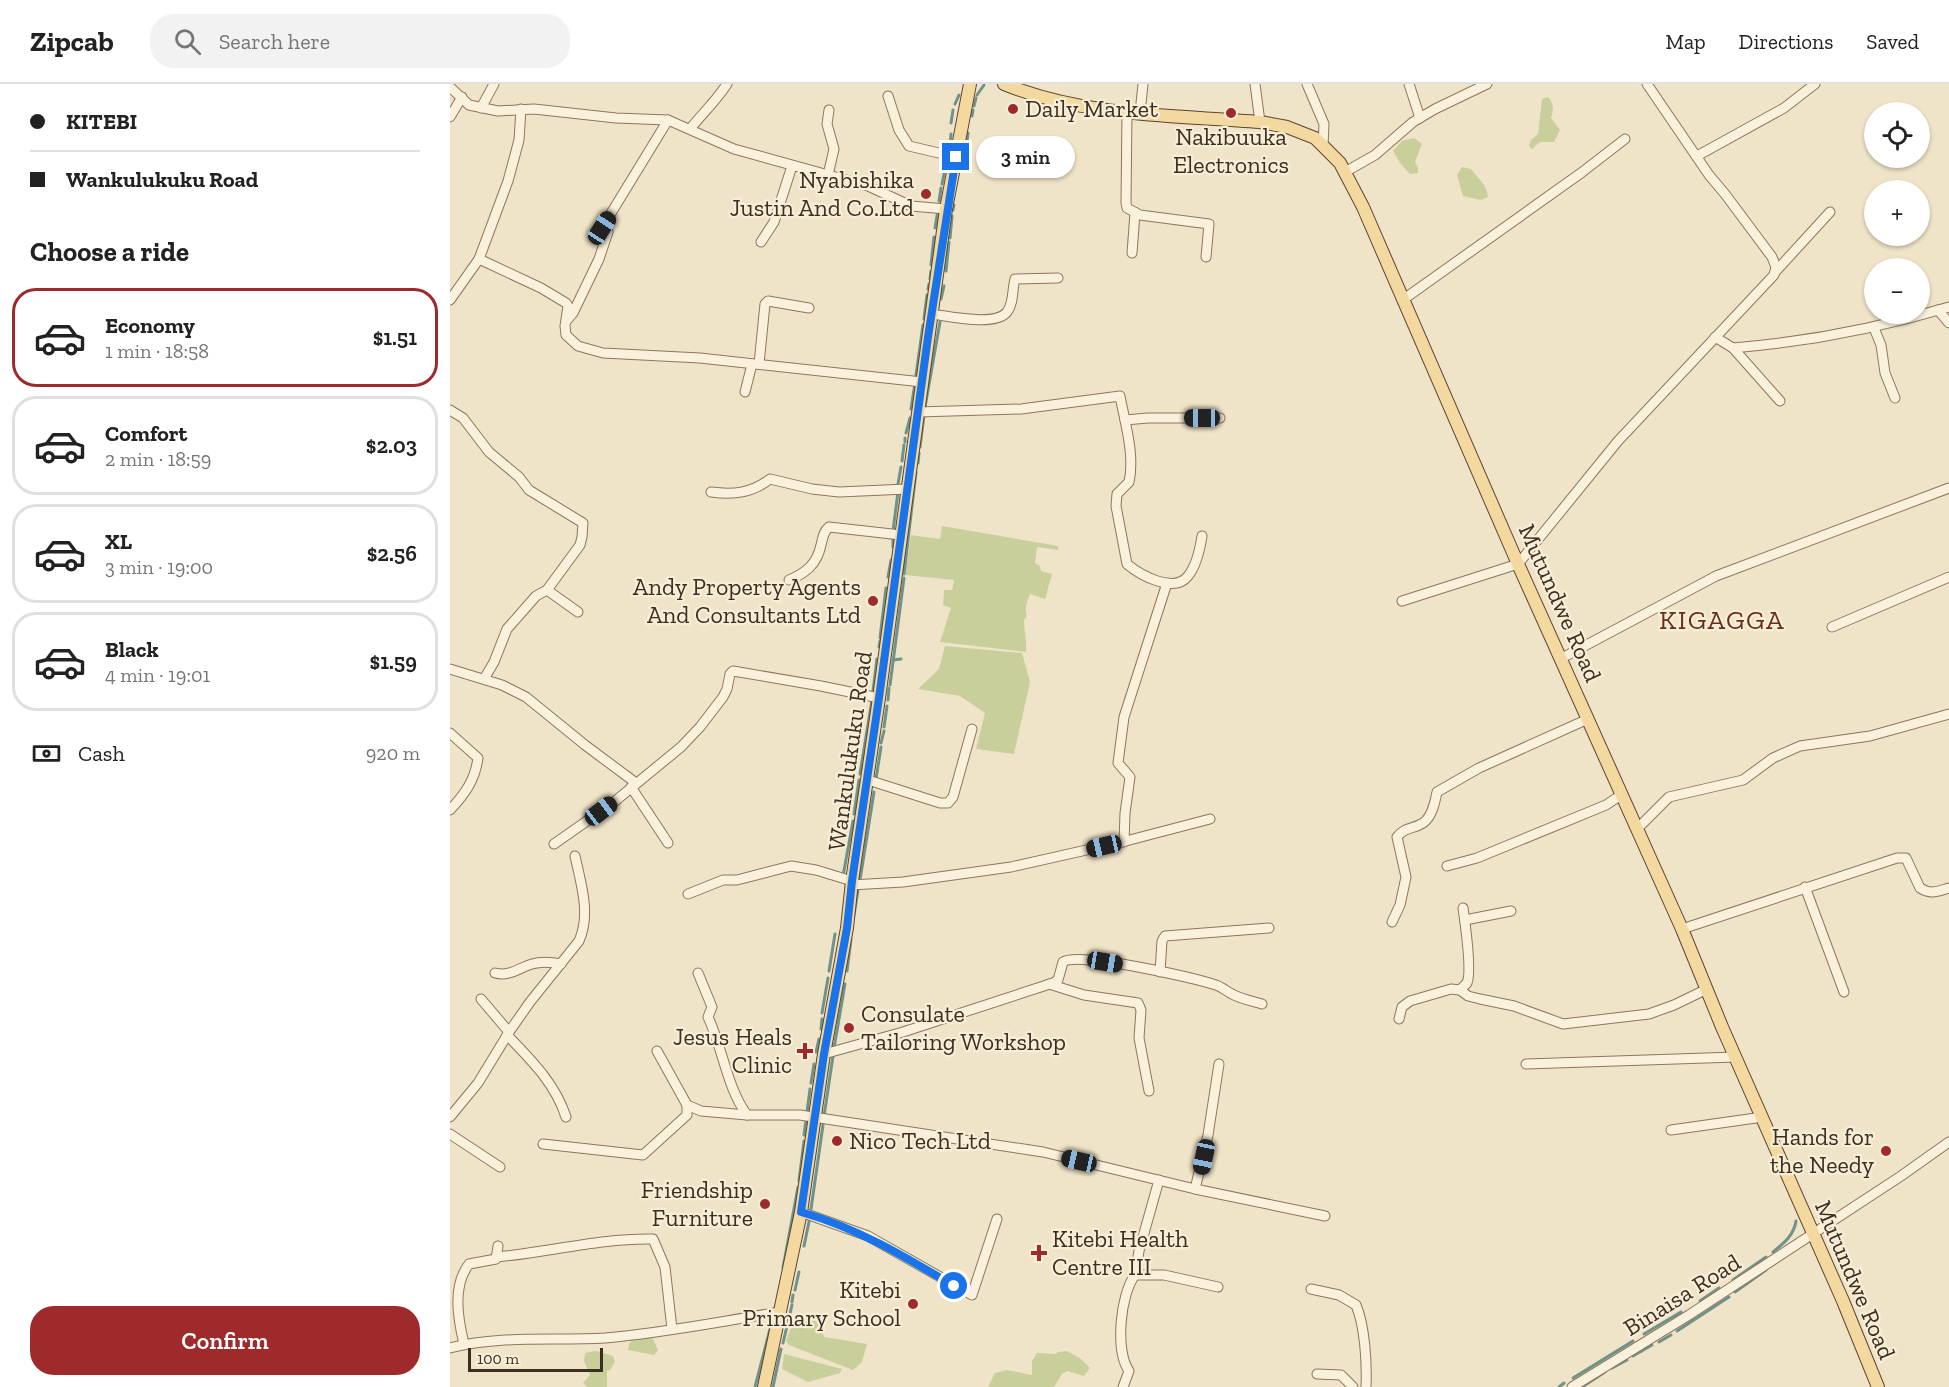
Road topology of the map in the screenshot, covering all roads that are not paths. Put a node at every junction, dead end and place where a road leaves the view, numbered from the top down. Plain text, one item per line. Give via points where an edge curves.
1 (494, 84) edge
2 (726, 84) edge
3 (970, 84) edge
4 (1004, 84) edge
5 (1143, 84) edge
6 (1256, 84) edge
7 (1306, 84) edge
8 (1409, 84) edge
9 (1487, 84) edge
10 (1647, 84) edge
11 (1815, 84) edge
12 (450, 87) edge
13 (888, 96) dead end
14 (462, 97) junction
15 (481, 108) junction
16 (520, 109) junction
17 (829, 110) dead end
18 (1127, 111) junction
19 (1140, 113) junction
20 (450, 117) edge
21 (1420, 118) junction
22 (668, 120) junction
23 (1260, 122) junction
24 (690, 129) junction
25 (1625, 139) dead end
26 (1323, 146) junction
27 (1697, 156) junction
28 (956, 157) junction
29 (792, 166) junction
30 (1345, 172) junction
31 (828, 175) junction
32 (946, 209) junction
33 (1830, 212) dead end
34 (1135, 213) junction
35 (761, 242) dead end
36 (1132, 253) dead end
37 (1206, 257) dead end
38 (479, 259) junction
39 (1776, 271) junction
40 (1058, 278) dead end
41 (1404, 299) junction
42 (450, 300) edge
43 (1949, 307) edge
44 (809, 308) dead end
45 (1938, 310) junction
46 (931, 314) junction
47 (566, 321) junction
48 (1949, 323) edge
49 (1874, 328) junction
50 (1715, 338) junction
51 (1733, 348) junction
52 (755, 364) junction
53 (922, 382) junction
54 (745, 392) dead end
55 (1895, 398) dead end
56 (1780, 401) dead end
57 (450, 410) edge
58 (918, 412) junction
59 (1220, 418) dead end
60 (1125, 420) junction
61 (1949, 488) edge
62 (907, 489) junction
63 (711, 492) dead end
64 (901, 535) junction
65 (1202, 536) dead end
66 (1518, 564) junction
67 (1949, 577) edge
68 (789, 580) dead end
69 (1167, 583) junction
70 (547, 590) junction
71 (1402, 601) dead end
72 (578, 612) dead end
73 (1832, 627) dead end
74 (1562, 658) junction
75 (450, 669) edge
76 (484, 679) junction
77 (879, 698) junction
78 (1949, 714) edge
79 (1588, 719) junction
80 (972, 729) dead end
81 (450, 733) edge
82 (868, 780) junction
83 (633, 785) junction
84 (1621, 795) junction
85 (450, 810) edge
86 (1210, 819) dead end
87 (1637, 829) junction
88 (1124, 842) junction
89 (668, 843) dead end
90 (554, 844) dead end
91 (575, 856) dead end
92 (1447, 866) dead end
93 (851, 883) junction
94 (1805, 887) junction
95 (1949, 888) edge
96 (688, 894) dead end
97 (1463, 908) dead end
98 (1511, 911) dead end
99 (1465, 920) junction
100 (1392, 922) dead end
101 (1269, 928) dead end
102 (1682, 928) junction
103 (561, 964) junction
104 (1160, 972) junction
105 (495, 973) dead end
106 (699, 973) dead end
107 (1049, 984) junction
108 (1707, 989) junction
109 (1460, 990) junction
110 (1844, 992) dead end
111 (481, 999) dead end
112 (1263, 1004) dead end
113 (1399, 1019) dead end
114 (508, 1033) junction
115 (657, 1051) dead end
116 (824, 1054) junction
117 (1736, 1057) junction
118 (1526, 1064) dead end
119 (1219, 1065) dead end
120 (1149, 1091) dead end
121 (687, 1105) junction
122 (747, 1115) junction
123 (566, 1117) dead end
124 (1763, 1117) junction
125 (450, 1118) edge
126 (814, 1118) junction
127 (1671, 1130) dead end
128 (450, 1134) edge
129 (1949, 1142) edge
130 (543, 1144) dead end
131 (500, 1167) dead end
132 (1159, 1180) junction
133 (1195, 1189) junction
134 (801, 1212) junction
135 (1324, 1216) dead end
136 (997, 1219) dead end
137 (1812, 1233) junction
138 (498, 1246) dead end
139 (497, 1257) junction
140 (1136, 1275) junction
141 (1218, 1287) dead end
142 (1311, 1289) dead end
143 (781, 1312) junction
144 (672, 1329) junction
145 (464, 1344) junction
146 (450, 1348) edge
147 (1317, 1374) dead end
148 (764, 1387) edge
149 (1124, 1387) edge
150 (1353, 1387) edge
151 (1366, 1387) edge
152 (1572, 1387) edge
153 (1878, 1387) edge

1 - 15 street
2 - 24 street
3 - 28 main road, Wankulukuku Road
4 - 18 main road, Mutundwe Road via 1075,106
5 - 19 street
6 - 23 street
7 - 26 street via 1324,124
8 - 21 street
9 - 21 street
10 - 27 street
11 - 27 street via 1784,108
12 - 14 street
13 - 28 street via 898,130 909,147
14 - 15 street
14 - 20 street
15 - 16 street
16 - 22 street
16 - 38 street via 519,140
17 - 31 street via 827,124 834,149
18 - 19 main road, Mutundwe Road
18 - 34 street via 1126,203
19 - 23 main road, Mutundwe Road
21 - 30 street
22 - 24 street
22 - 47 street via 602,228 608,232 598,259
23 - 26 main road, Mutundwe Road via 1315,138
24 - 29 street via 734,149
25 - 41 street
26 - 30 main road, Mutundwe Road
27 - 39 street via 1772,256
28 - 32 main road, Wankulukuku Road
29 - 31 street
29 - 35 street via 774,222
30 - 41 main road, Mutundwe Road
31 - 32 street via 868,186 911,206
32 - 46 main road, Wankulukuku Road
33 - 39 street
34 - 36 street
34 - 37 street via 1209,224
38 - 42 street
38 - 47 street via 566,303
39 - 50 street
40 - 46 street via 1015,279 1008,311 1000,317
41 - 66 main road, Mutundwe Road
43 - 45 street
44 - 52 street via 768,301 765,304
45 - 48 street
45 - 49 street
46 - 53 main road, Wankulukuku Road
47 - 52 street via 569,340 590,351
49 - 51 street
49 - 55 street
50 - 51 street
50 - 66 street via 1618,441
51 - 56 street
52 - 53 street
52 - 54 street
53 - 58 main road, Wankulukuku Road
57 - 70 street via 463,418 493,457 512,470 529,490 583,523 580,545
58 - 60 street via 1021,409 1120,396
58 - 62 main road, Wankulukuku Road
59 - 60 street
60 - 69 street via 1130,477 1118,492 1116,506 1126,561 1135,571
61 - 74 street via 1716,576
62 - 63 street via 839,492 770,479 746,492
62 - 64 main road, Wankulukuku Road
64 - 68 street via 829,527 813,564
64 - 77 main road, Wankulukuku Road
65 - 69 street via 1199,555 1187,578
66 - 71 street
66 - 74 main road, Mutundwe Road
67 - 73 street
69 - 88 street via 1124,717 1118,760 1130,777
70 - 72 street
70 - 76 street via 536,596 507,629
74 - 79 main road, Mutundwe Road
75 - 76 street
76 - 83 street via 526,697
77 - 82 main road, Wankulukuku Road
77 - 83 street via 733,670 723,697 700,727
78 - 87 street via 1870,736 1800,746 1773,758 1743,780 1669,797
79 - 84 main road, Mutundwe Road
79 - 100 street via 1479,768 1437,792 1429,817 1397,837 1406,877
80 - 82 street via 948,803
81 - 85 street via 478,758 467,791
82 - 93 main road, Wankulukuku Road
83 - 89 street
83 - 90 street
84 - 87 main road, Mutundwe Road
84 - 92 street via 1606,805 1477,858
86 - 88 street
87 - 102 main road, Mutundwe Road
88 - 93 street via 1011,867 903,882
91 - 103 street via 586,910 579,941
93 - 96 street via 791,866 723,880
93 - 116 main road, Wankulukuku Road via 847,928
94 - 95 street via 1906,858 1920,888 1932,893
94 - 102 street
94 - 110 street
97 - 99 street
98 - 99 street
99 - 109 street via 1468,976
101 - 104 street via 1165,936
102 - 108 main road, Mutundwe Road
103 - 105 street via 535,963 504,975
103 - 114 street
104 - 107 street via 1069,959 1062,962 1058,980
104 - 112 street via 1220,987 1242,999
106 - 122 street via 712,1007 708,1017 734,1093
107 - 116 street
107 - 120 street via 1084,995 1138,1003 1139,1038
108 - 109 street via 1649,1014 1563,1024 1514,1006 1468,996
108 - 117 main road, Mutundwe Road
109 - 113 street via 1410,1001 1402,1007
111 - 114 street
114 - 123 street via 552,1086
114 - 125 street
115 - 121 street
116 - 126 main road, Wankulukuku Road
117 - 118 street
117 - 124 main road, Mutundwe Road
119 - 133 street
121 - 122 street via 701,1111
121 - 130 street via 687,1115 643,1155
122 - 126 street
124 - 127 street
124 - 137 main road, Mutundwe Road
126 - 132 street via 1043,1152
126 - 134 main road, Wankulukuku Road
128 - 131 street
129 - 137 street, Binaisa Road
132 - 133 street
132 - 140 street
133 - 135 street
134 - 136 street via 868,1236 968,1294 972,1294
134 - 143 main road, Wankulukuku Road
137 - 152 street, Binaisa Road via 1689,1316
137 - 153 main road, Mutundwe Road
138 - 139 street
139 - 144 street via 592,1242 653,1239 665,1267
139 - 145 street via 469,1264 461,1278 458,1310
140 - 141 street via 1164,1275
140 - 149 street via 1122,1323 1122,1357 1129,1371
142 - 151 street via 1356,1305
143 - 144 street
143 - 148 main road, Wankulukuku Road
144 - 145 street via 603,1338
145 - 146 street
147 - 150 street via 1341,1375

